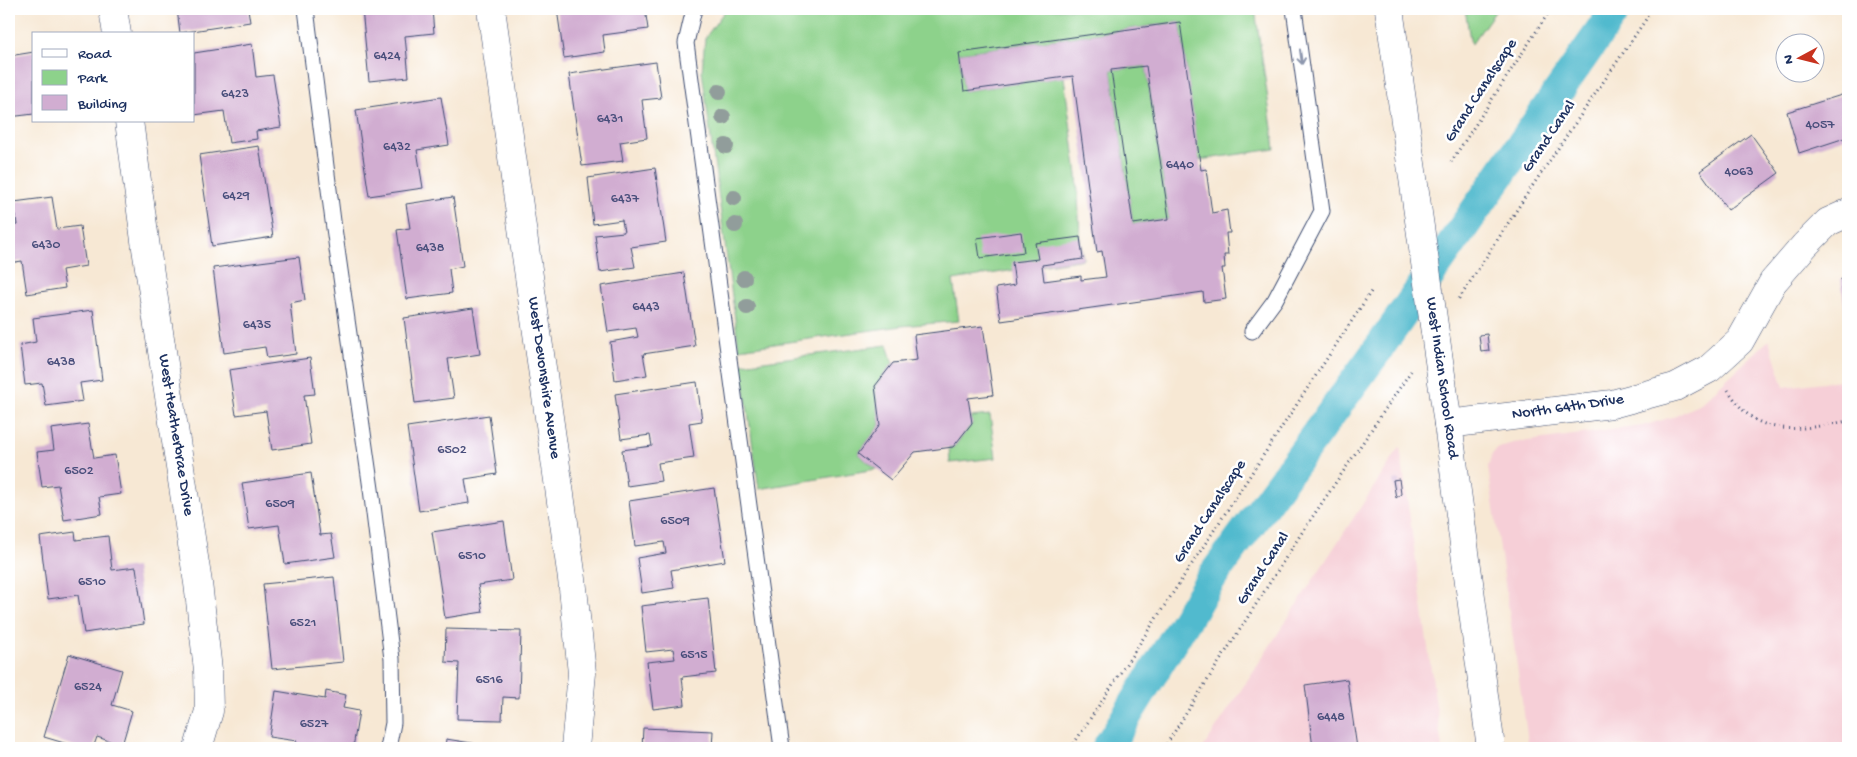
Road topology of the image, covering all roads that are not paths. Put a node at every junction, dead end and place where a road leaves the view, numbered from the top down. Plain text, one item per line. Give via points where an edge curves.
1 (114, 9) edge
2 (306, 9) edge
3 (491, 9) edge
4 (694, 9) edge
5 (1294, 9) edge
6 (1389, 9) edge
7 (117, 32) edge
8 (129, 122) edge
9 (1848, 213) edge
10 (1252, 332) dead end
11 (1448, 424) junction
12 (198, 748) edge
13 (388, 748) edge
14 (575, 748) edge
15 (782, 748) edge
16 (1491, 748) edge

1 - 7 street
2 - 13 lane via 392,659 393,724
3 - 14 street, West Devonshire Avenue via 572,579 582,672
4 - 15 lane via 686,42
5 -> 10 lane via 1322,211 1275,300
6 - 11 street, West Indian School Road
8 - 12 street, West Heatherbrae Drive via 208,670 209,711
9 - 11 street, North 64th Drive via 1828,222 1773,282 1740,341 1709,369 1675,387 1612,404
11 - 16 street, West Indian School Road

